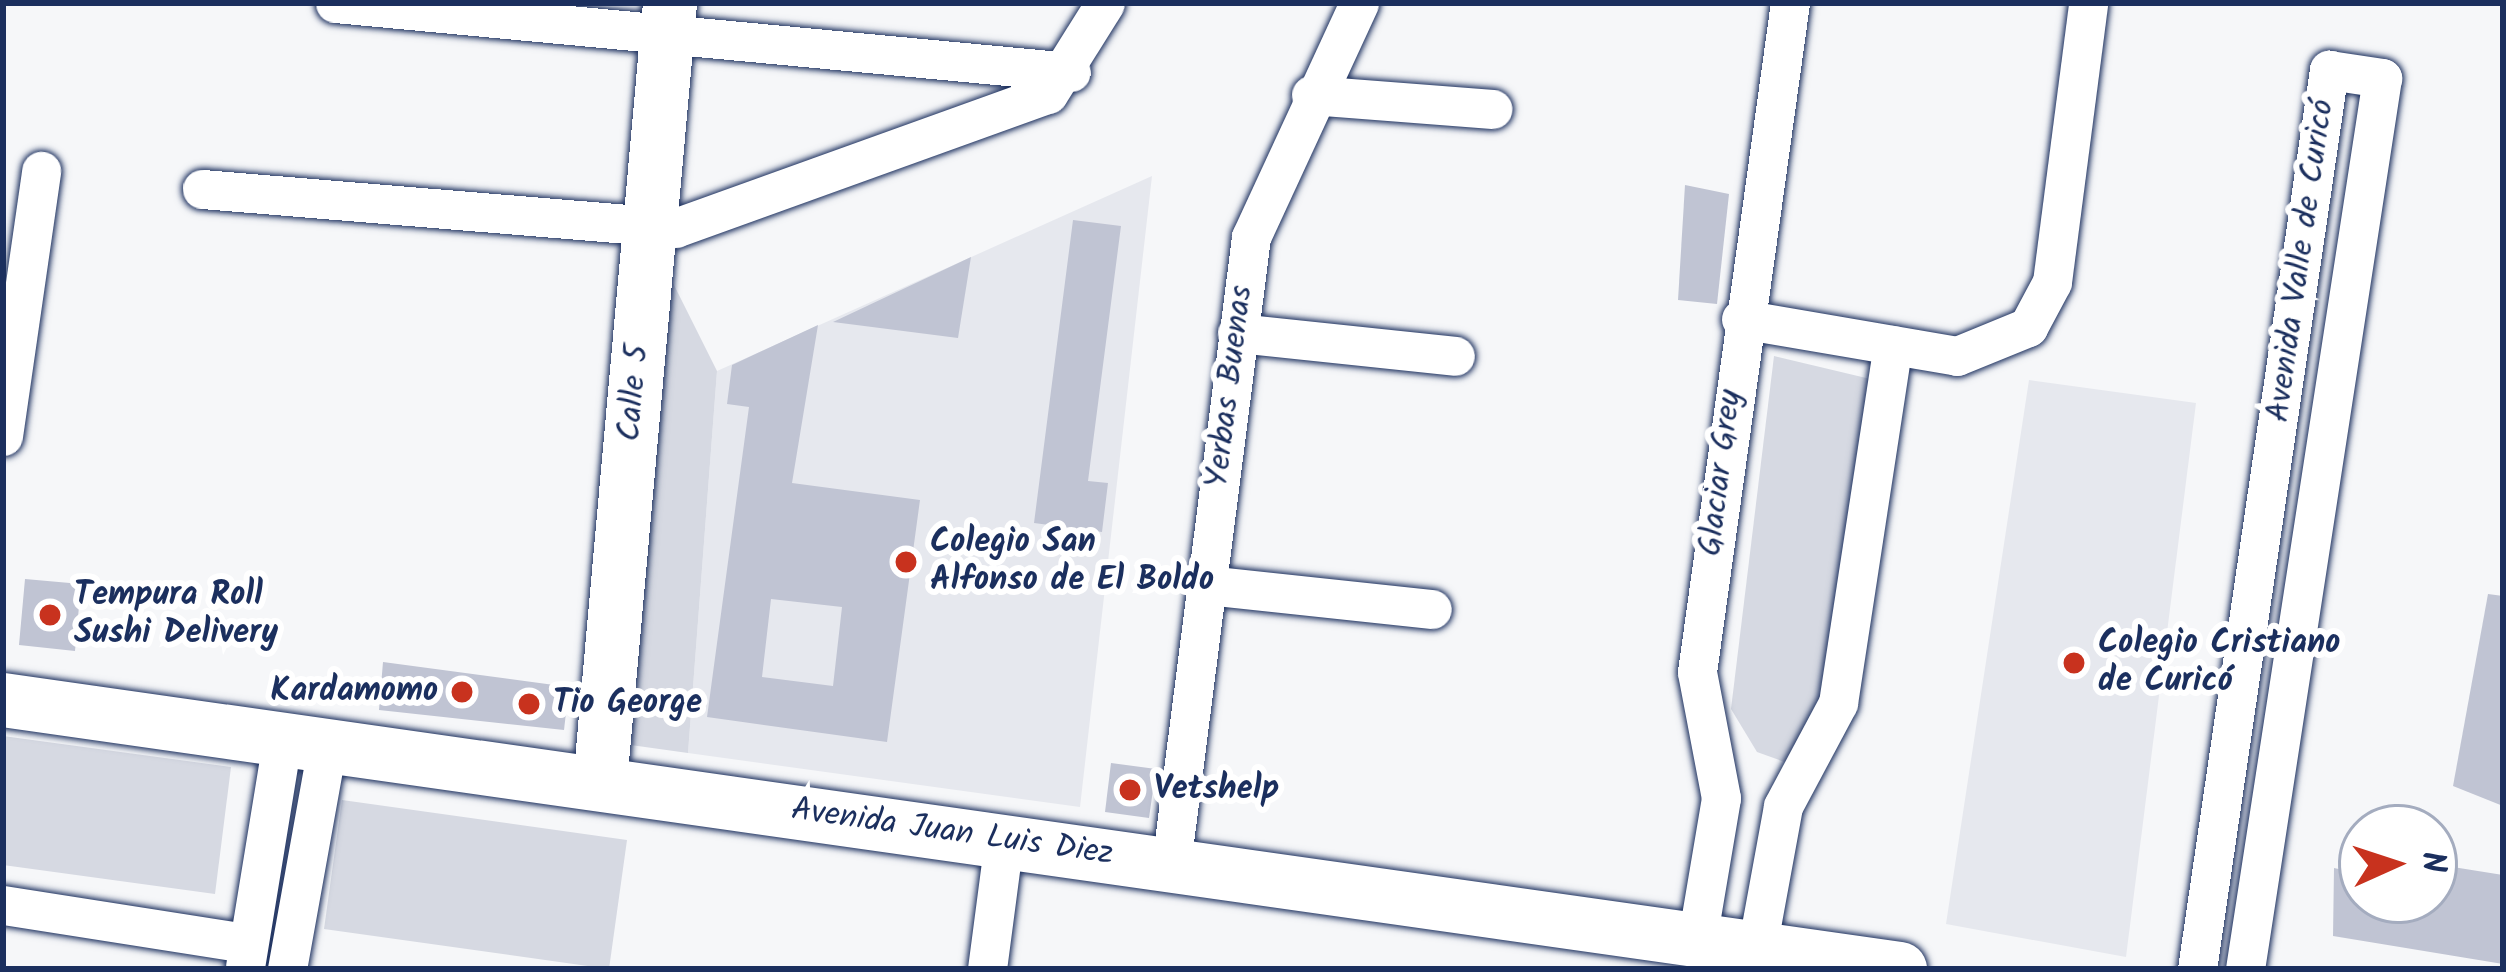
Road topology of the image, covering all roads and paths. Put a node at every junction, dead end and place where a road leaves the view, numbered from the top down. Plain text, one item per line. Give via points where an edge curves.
1 (335, 3) edge
2 (1105, 3) edge
3 (1359, 3) edge
4 (1790, 3) edge
5 (2088, 3) edge
6 (668, 20) edge
7 (1071, 72) junction
8 (1312, 95) junction
9 (1492, 110) dead end
10 (41, 171) dead end
11 (202, 189) dead end
12 (649, 233) junction
13 (1741, 319) junction
14 (1237, 333) junction
15 (1893, 345) junction
16 (1455, 356) dead end
17 (3, 436) edge
18 (1206, 585) junction
19 (1432, 609) dead end
20 (3, 700) edge
21 (305, 739) junction
22 (600, 783) junction
23 (1004, 840) junction
24 (1172, 865) junction
25 (3, 904) edge
26 (1697, 940) junction
27 (1757, 948) junction
28 (246, 956) edge
29 (287, 969) edge
30 (987, 969) edge
31 (1900, 969) edge
32 (2197, 969) edge
33 (2246, 969) edge

1 - 6 street
2 - 7 street
3 - 8 street, Yerbas Buenas
4 - 13 street, Glaciar Grey
5 - 15 street via 2043,306 1982,355
6 - 7 street
6 - 12 main road, Calle 5
7 - 12 street via 1048,94
8 - 9 street
8 - 14 street, Yerbas Buenas via 1251,237
10 - 17 street
11 - 12 street
12 - 22 main road, Calle 5
13 - 15 street
13 - 26 street, Glaciar Grey via 1697,672 1721,798
14 - 16 street
14 - 18 street, Yerbas Buenas
15 - 27 street via 1838,703 1783,806
18 - 19 street
18 - 24 street, Yerbas Buenas
20 - 21 main road, Avenida Juan Luis Diez
21 - 22 main road, Avenida Juan Luis Diez
21 - 28 street
21 - 29 street
22 - 23 main road, Avenida Juan Luis Diez
23 - 24 main road, Avenida Juan Luis Diez
23 - 30 street
24 - 26 main road, Avenida Juan Luis Diez
25 - 28 street
26 - 27 main road, Avenida Juan Luis Diez
27 - 31 main road, Avenida Juan Luis Diez
32 - 33 street, Avenida Valle de Curicó via 2329,70 2382,78

